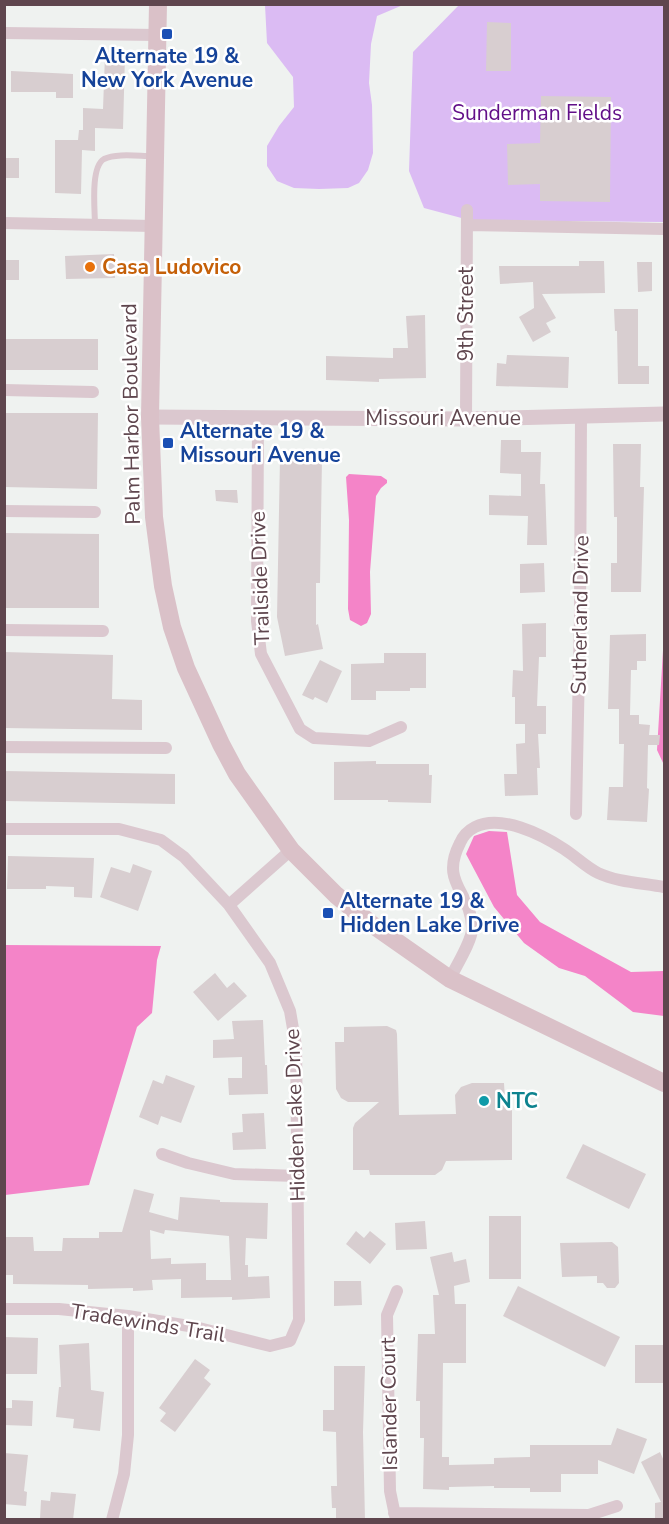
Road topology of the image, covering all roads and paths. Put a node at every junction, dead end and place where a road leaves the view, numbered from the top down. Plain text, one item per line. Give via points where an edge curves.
1 (158, 4) edge
2 (4, 33) edge
3 (158, 35) junction
4 (154, 156) junction
5 (467, 210) dead end
6 (4, 223) edge
7 (95, 225) junction
8 (466, 225) junction
9 (153, 226) junction
10 (664, 230) edge
11 (4, 390) edge
12 (93, 392) dead end
13 (664, 414) edge
14 (581, 416) junction
15 (150, 417) junction
16 (258, 418) junction
17 (466, 419) junction
18 (4, 511) edge
19 (95, 513) dead end
20 (4, 630) edge
21 (103, 631) dead end
22 (401, 727) dead end
23 (4, 747) edge
24 (166, 748) dead end
25 (576, 814) dead end
26 (4, 829) edge
27 (291, 850) junction
28 (664, 887) edge
29 (229, 905) junction
30 (450, 978) junction
31 (664, 1083) edge
32 (162, 1154) dead end
33 (298, 1176) junction
34 (396, 1290) dead end
35 (4, 1309) edge
36 (128, 1316) junction
37 (290, 1341) joint
38 (617, 1506) dead end
39 (395, 1516) edge
40 (112, 1520) edge

1 - 3 main road, Palm Harbor Boulevard
2 - 3 street
3 - 4 main road, Palm Harbor Boulevard
4 - 7 lane via 114,157 99,164 94,194
4 - 9 main road, Palm Harbor Boulevard
5 - 8 street, 9th Street
6 - 7 street
7 - 9 street
8 - 10 street
8 - 17 street, 9th Street
9 - 15 main road, Palm Harbor Boulevard
11 - 12 street
13 - 14 street, Missouri Avenue
14 - 17 street, Missouri Avenue
14 - 25 street, Sutherland Drive
15 - 16 street, Missouri Avenue
15 - 27 main road, Palm Harbor Boulevard via 154,517 172,627 186,668 237,774
16 - 17 street, Missouri Avenue
16 - 22 street, Trailside Drive via 257,621 261,654 300,729 314,738 369,741
18 - 19 street
20 - 21 street
23 - 24 street
26 - 29 street, Hidden Lake Drive via 119,829 161,840 184,857
27 - 29 street
27 - 30 main road, Palm Harbor Boulevard via 345,902
28 - 30 street via 597,873 539,834 497,822 475,827 464,834 453,858 452,872 471,914 472,932
29 - 33 street, Hidden Lake Drive via 270,963 290,1011 297,1046
30 - 31 main road, Palm Harbor Boulevard
32 - 33 street via 234,1174
33 - 37 street, Hidden Lake Drive via 299,1320
34 - 39 street, Islander Court via 387,1315 390,1491
35 - 36 street, Tradewinds Trail
36 - 37 street, Tradewinds Trail via 195,1327 270,1346
36 - 40 street via 128,1435 124,1474
38 - 39 street via 589,1515

